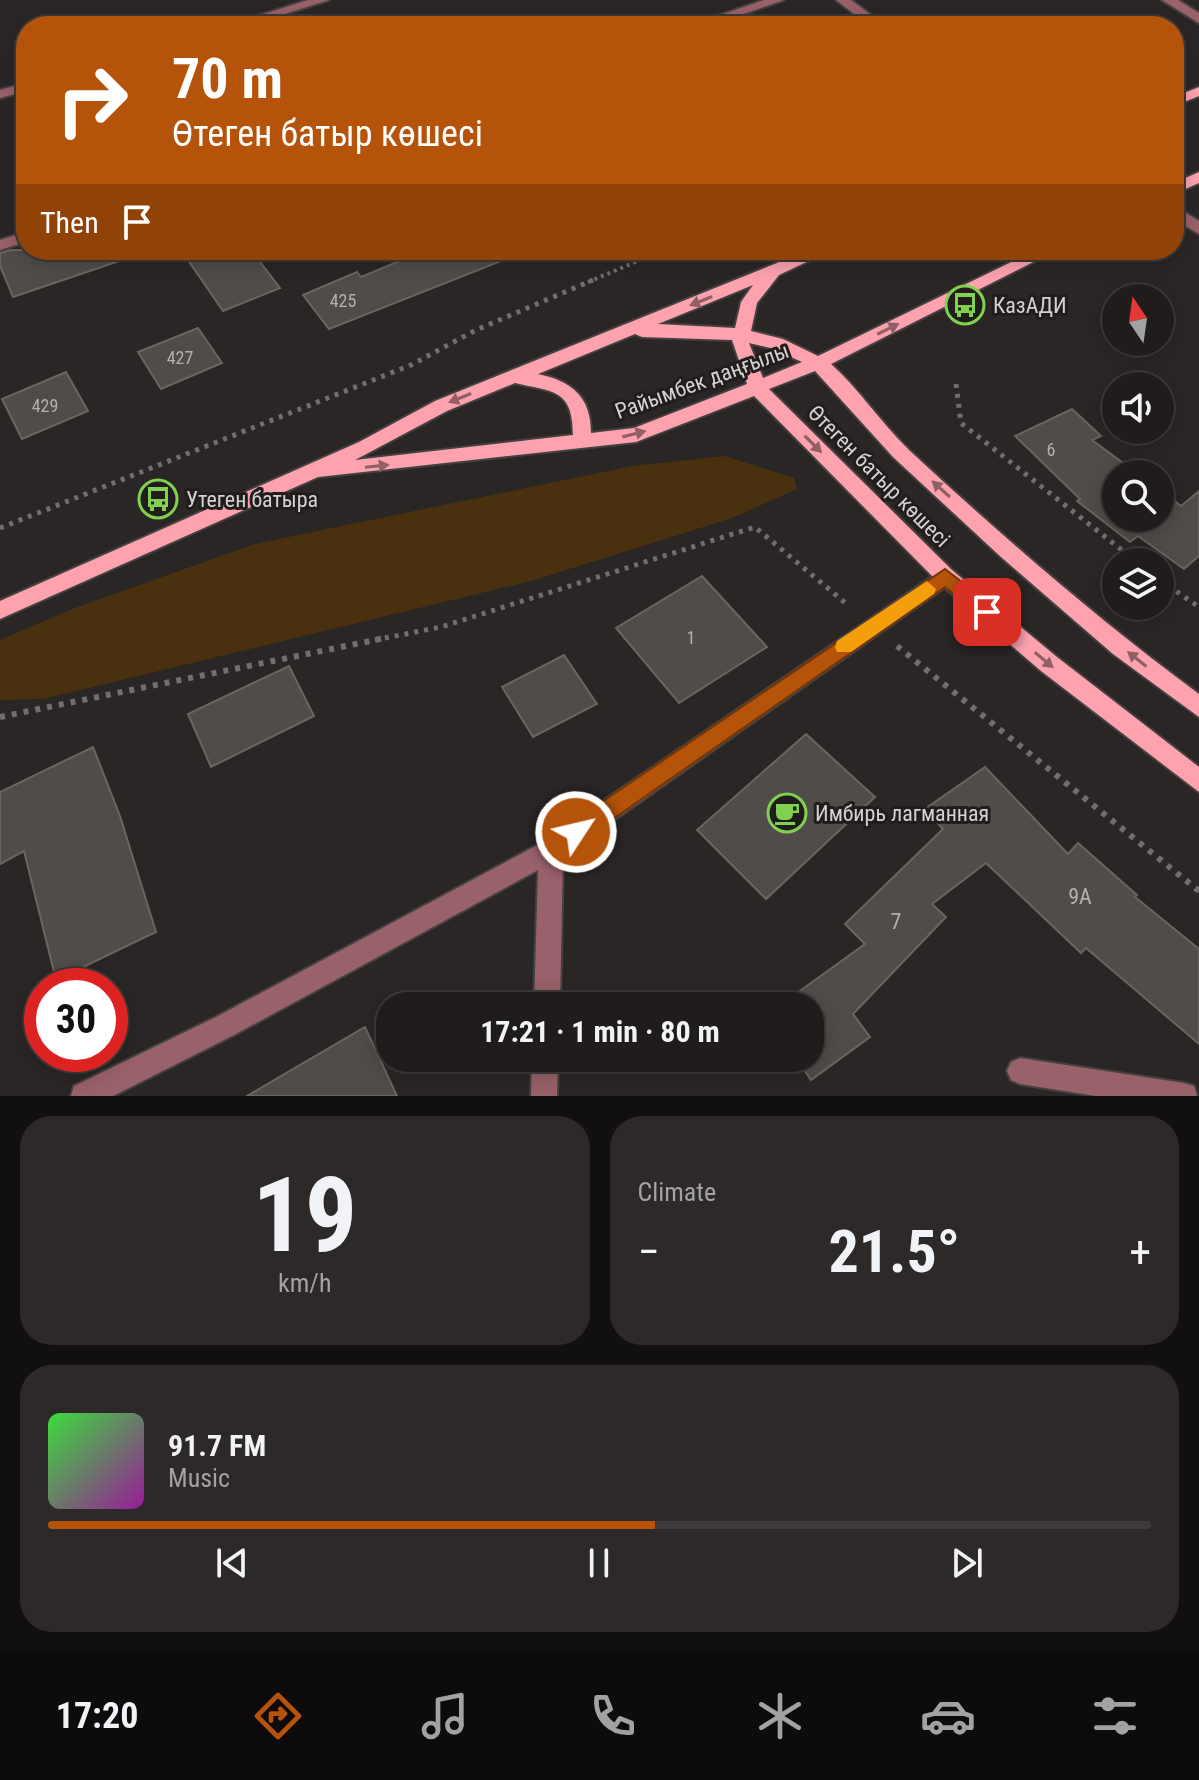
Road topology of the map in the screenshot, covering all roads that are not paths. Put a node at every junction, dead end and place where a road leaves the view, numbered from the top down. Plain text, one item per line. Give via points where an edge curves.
1 (322, 0) edge
2 (777, 0) edge
3 (843, 0) edge
4 (1169, 0) edge
5 (267, 16) edge
6 (727, 16) edge
7 (865, 16) edge
8 (1199, 19) edge
9 (800, 260) edge
10 (1029, 260) edge
11 (773, 271) junction
12 (627, 331) junction
13 (741, 336) junction
14 (818, 363) junction
15 (513, 377) junction
16 (758, 389) junction
17 (582, 443) junction
18 (299, 474) junction
19 (945, 576) junction
20 (0, 610) edge
21 (1199, 707) edge
22 (1199, 781) edge
23 (551, 850) junction
24 (547, 992) edge
25 (1020, 1071) dead end
26 (545, 1072) edge
27 (1199, 1084) edge
28 (84, 1096) edge
29 (544, 1096) edge
30 (1184, 1096) edge
31 (1191, 1096) edge

1 - 5 street
2 - 6 street
3 - 7 street
4 - 8 street
9 - 11 main road, Райымбек даңғылы
14 -> 10 main road, Райымбек даңғылы
11 -> 12 main road, Райымбек даңғылы
11 - 13 main road via 749,302
12 - 13 main road, Өтеген батыр көшесі via 699,328
12 - 15 main road, Райымбек даңғылы
13 - 14 main road, Өтеген батыр көшесі
13 - 16 main road, Өтеген батыр көшесі
14 - 16 main road, Райымбек даңғылы
21 -> 14 main road, Өтеген батыр көшесі via 1075,610 984,529 893,446
15 - 17 main road via 547,380 567,389 578,403
15 -> 18 main road, Райымбек даңғылы
17 -> 16 main road, Райымбек даңғылы via 636,435
16 -> 19 main road, Өтеген батыр көшесі
18 -> 17 main road, Райымбек даңғылы
18 - 20 main road, Райымбек даңғылы
19 -> 22 main road, Өтеген батыр көшесі
19 - 23 street
23 - 24 street
23 - 28 street
25 - 30 street
26 - 29 street
27 - 31 street

